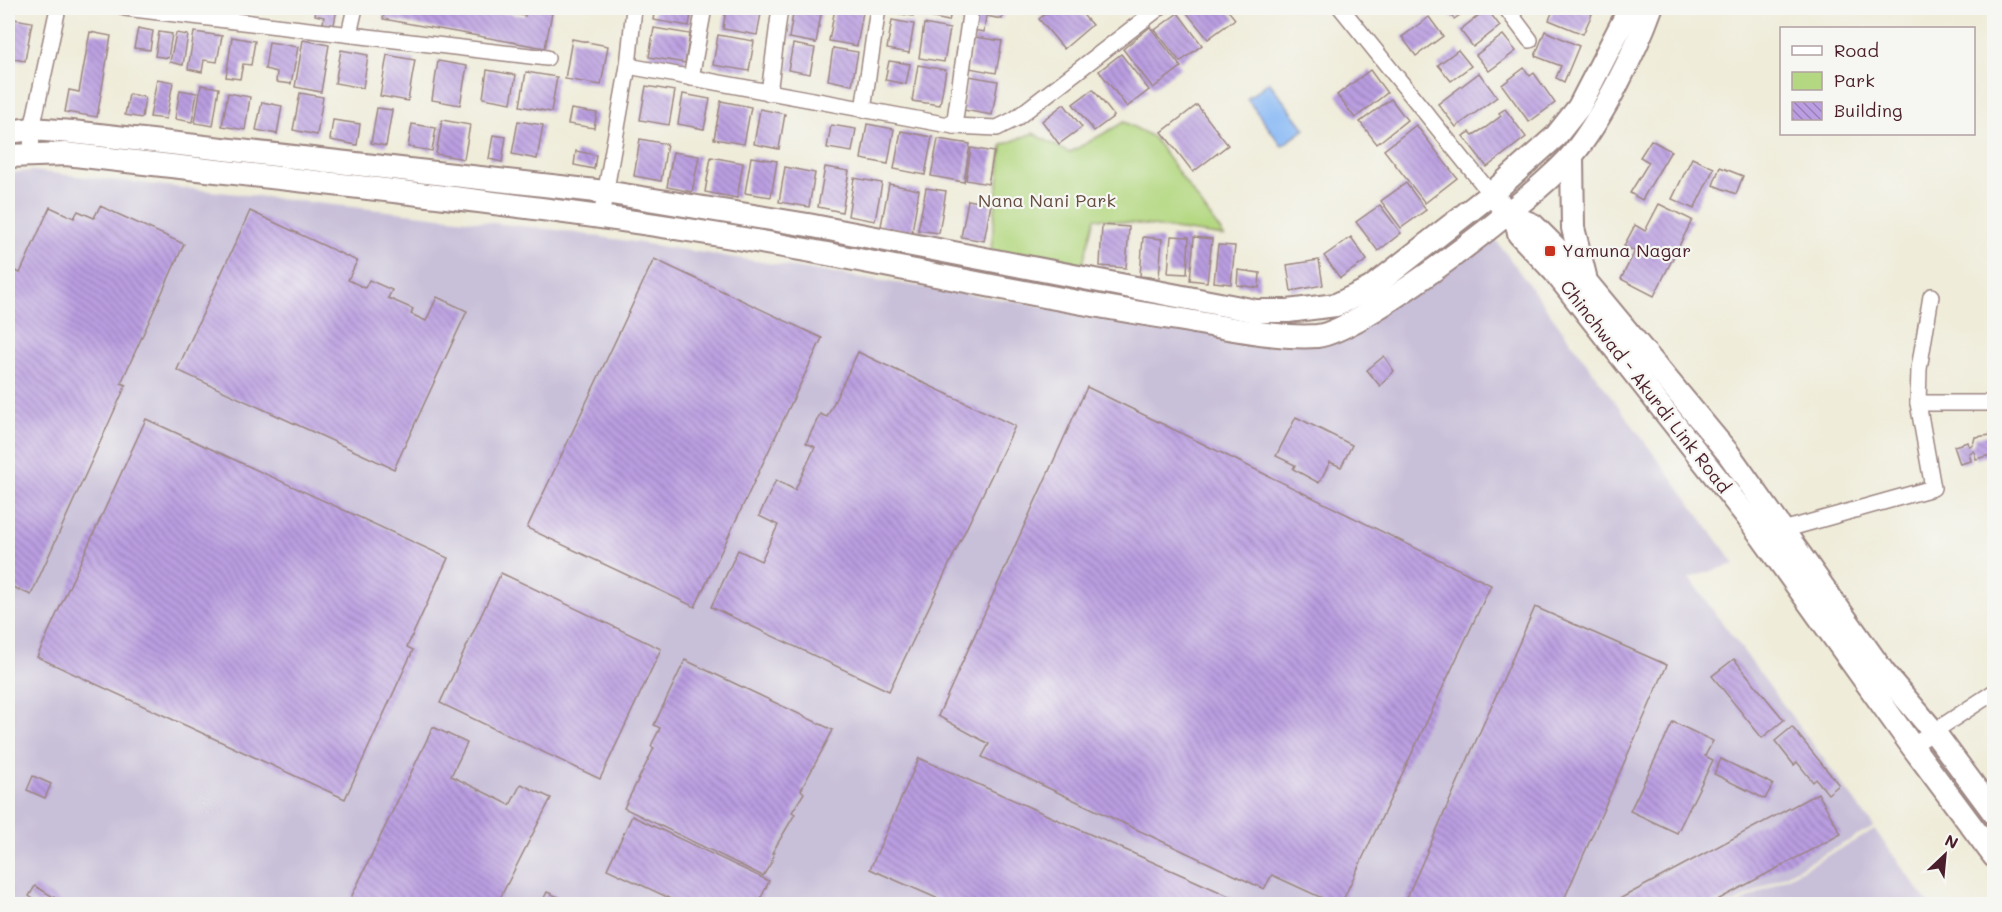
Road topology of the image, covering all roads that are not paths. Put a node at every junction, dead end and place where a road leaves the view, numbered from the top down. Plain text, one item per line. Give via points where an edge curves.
1 (58, 8) edge
2 (125, 8) edge
3 (257, 8) edge
4 (355, 8) edge
5 (634, 8) edge
6 (704, 8) edge
7 (780, 8) edge
8 (878, 8) edge
9 (971, 8) edge
10 (1159, 8) edge
11 (1341, 8) edge
12 (1506, 8) edge
13 (1630, 8) edge
14 (1651, 8) edge
15 (164, 10) edge
16 (253, 23) junction
17 (349, 34) junction
18 (1530, 40) dead end
19 (548, 58) dead end
20 (628, 66) junction
21 (691, 78) junction
22 (769, 93) junction
23 (863, 110) junction
24 (954, 126) junction
25 (32, 129) junction
26 (8, 132) edge
27 (31, 155) junction
28 (8, 156) edge
29 (1572, 156) junction
30 (604, 192) junction
31 (1491, 194) junction
32 (1512, 215) junction
33 (601, 217) junction
34 (1586, 280) junction
35 (1931, 296) dead end
36 (1918, 403) junction
37 (1995, 403) edge
38 (1783, 530) junction
39 (1995, 692) edge
40 (1934, 732) junction
41 (1912, 746) junction
42 (1992, 804) edge
43 (1995, 856) edge

1 - 25 street
2 - 15 street
3 - 16 street
4 - 17 street
5 - 20 street
6 - 21 street
7 - 22 street
8 - 23 street
9 - 24 street
10 - 24 street via 1015,119 997,128
11 - 31 street
12 - 18 street
13 - 31 main road via 1579,107 1556,136
14 - 29 main road via 1591,129
15 - 16 street
16 - 17 street
17 - 19 street
20 - 21 street
20 - 30 street
21 - 22 street
22 - 23 street
23 - 24 street
25 - 26 main road
25 - 27 street
25 - 30 main road
27 - 28 main road
27 - 33 main road via 66,154
29 - 32 main road
29 - 34 main road via 1573,228
30 - 31 main road via 808,225 1266,311 1336,305 1371,288
30 - 33 street
31 - 32 main road
32 - 33 main road via 1377,309 1343,329 1317,336 1261,332 1110,309 803,250
32 - 34 main road, Chinchwad - Akurdi Link Road via 1533,225
32 - 41 main road, Chinchwad - Akurdi Link Road via 1519,234 1554,271 1749,519
34 - 38 main road, Chinchwad - Akurdi Link Road via 1728,453
35 - 36 street via 1919,369
36 - 37 street
36 - 38 street via 1933,488
38 - 40 main road, Chinchwad - Akurdi Link Road via 1877,664
39 - 40 street
40 - 41 street
40 - 42 main road, Chinchwad - Akurdi Link Road
41 - 43 main road, Chinchwad - Akurdi Link Road

